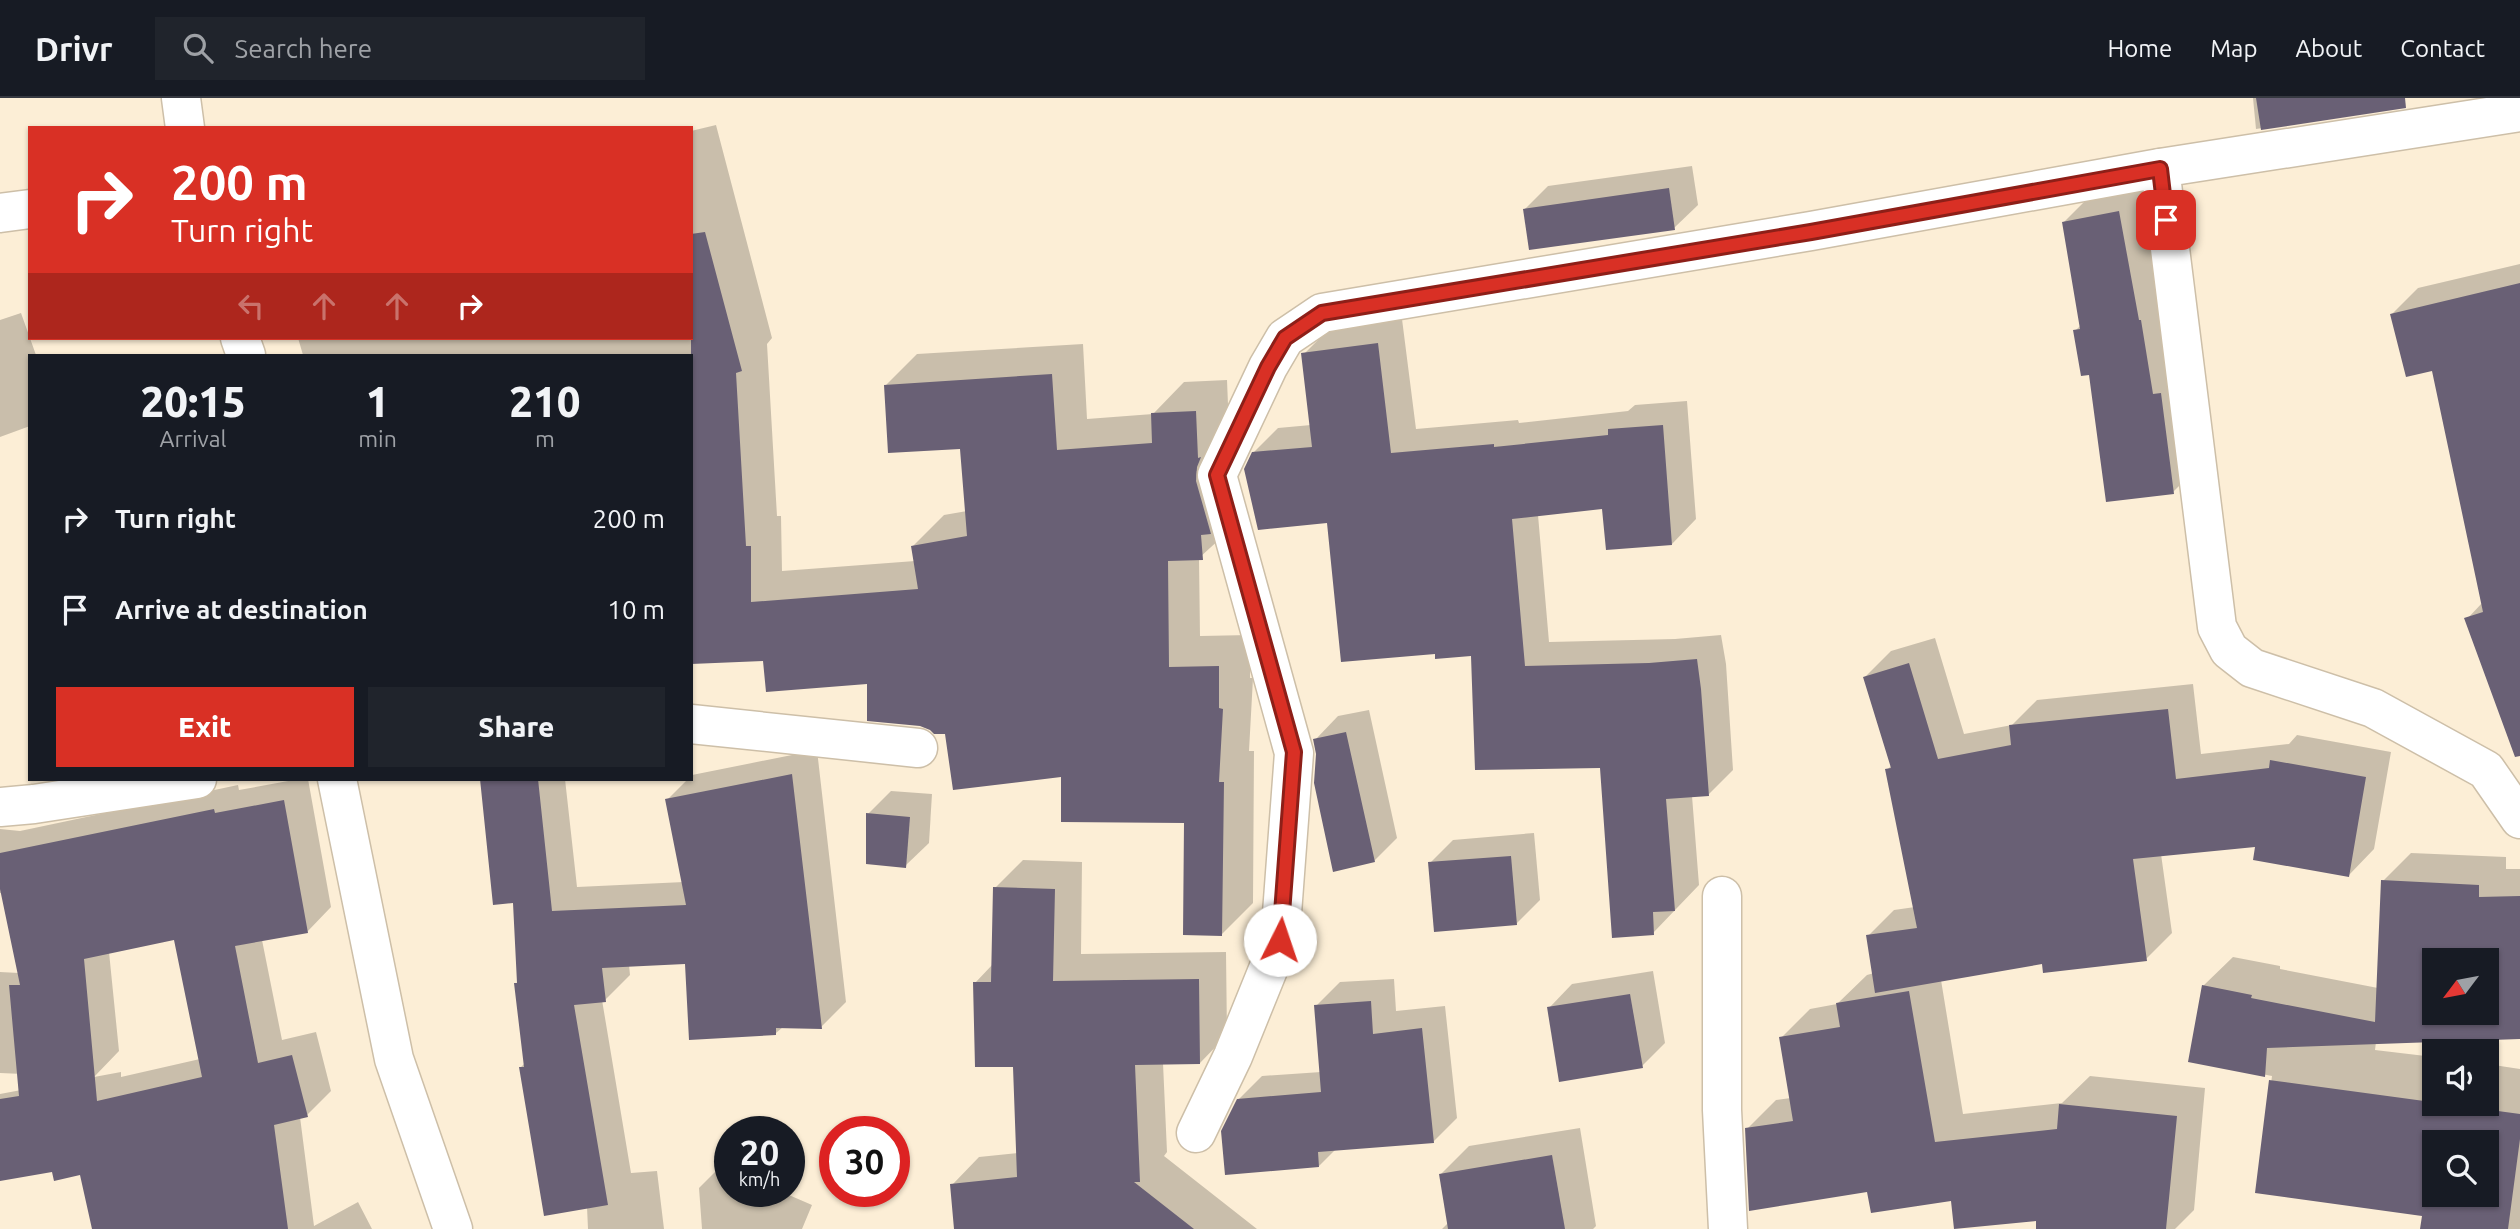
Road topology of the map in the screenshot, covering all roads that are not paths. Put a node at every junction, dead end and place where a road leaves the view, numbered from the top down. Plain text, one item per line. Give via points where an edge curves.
1 (181, 98) edge
2 (2520, 112) edge
3 (185, 126) edge
4 (2160, 169) junction
5 (28, 209) edge
6 (0, 213) edge
7 (693, 724) edge
8 (918, 748) dead end
9 (184, 781) edge
10 (337, 781) edge
11 (0, 807) edge
12 (2520, 819) edge
13 (1722, 896) dead end
14 (1196, 1133) dead end
15 (453, 1229) edge
16 (1728, 1229) edge

1 - 3 street
2 - 4 street
4 - 12 street via 2217,627 2229,650 2252,668 2372,708 2486,770
4 - 14 street via 1322,313 1285,338 1217,475 1294,752 1280,940
5 - 6 street
7 - 8 street
9 - 11 street
10 - 15 street via 394,1059
13 - 16 street via 1722,1110

